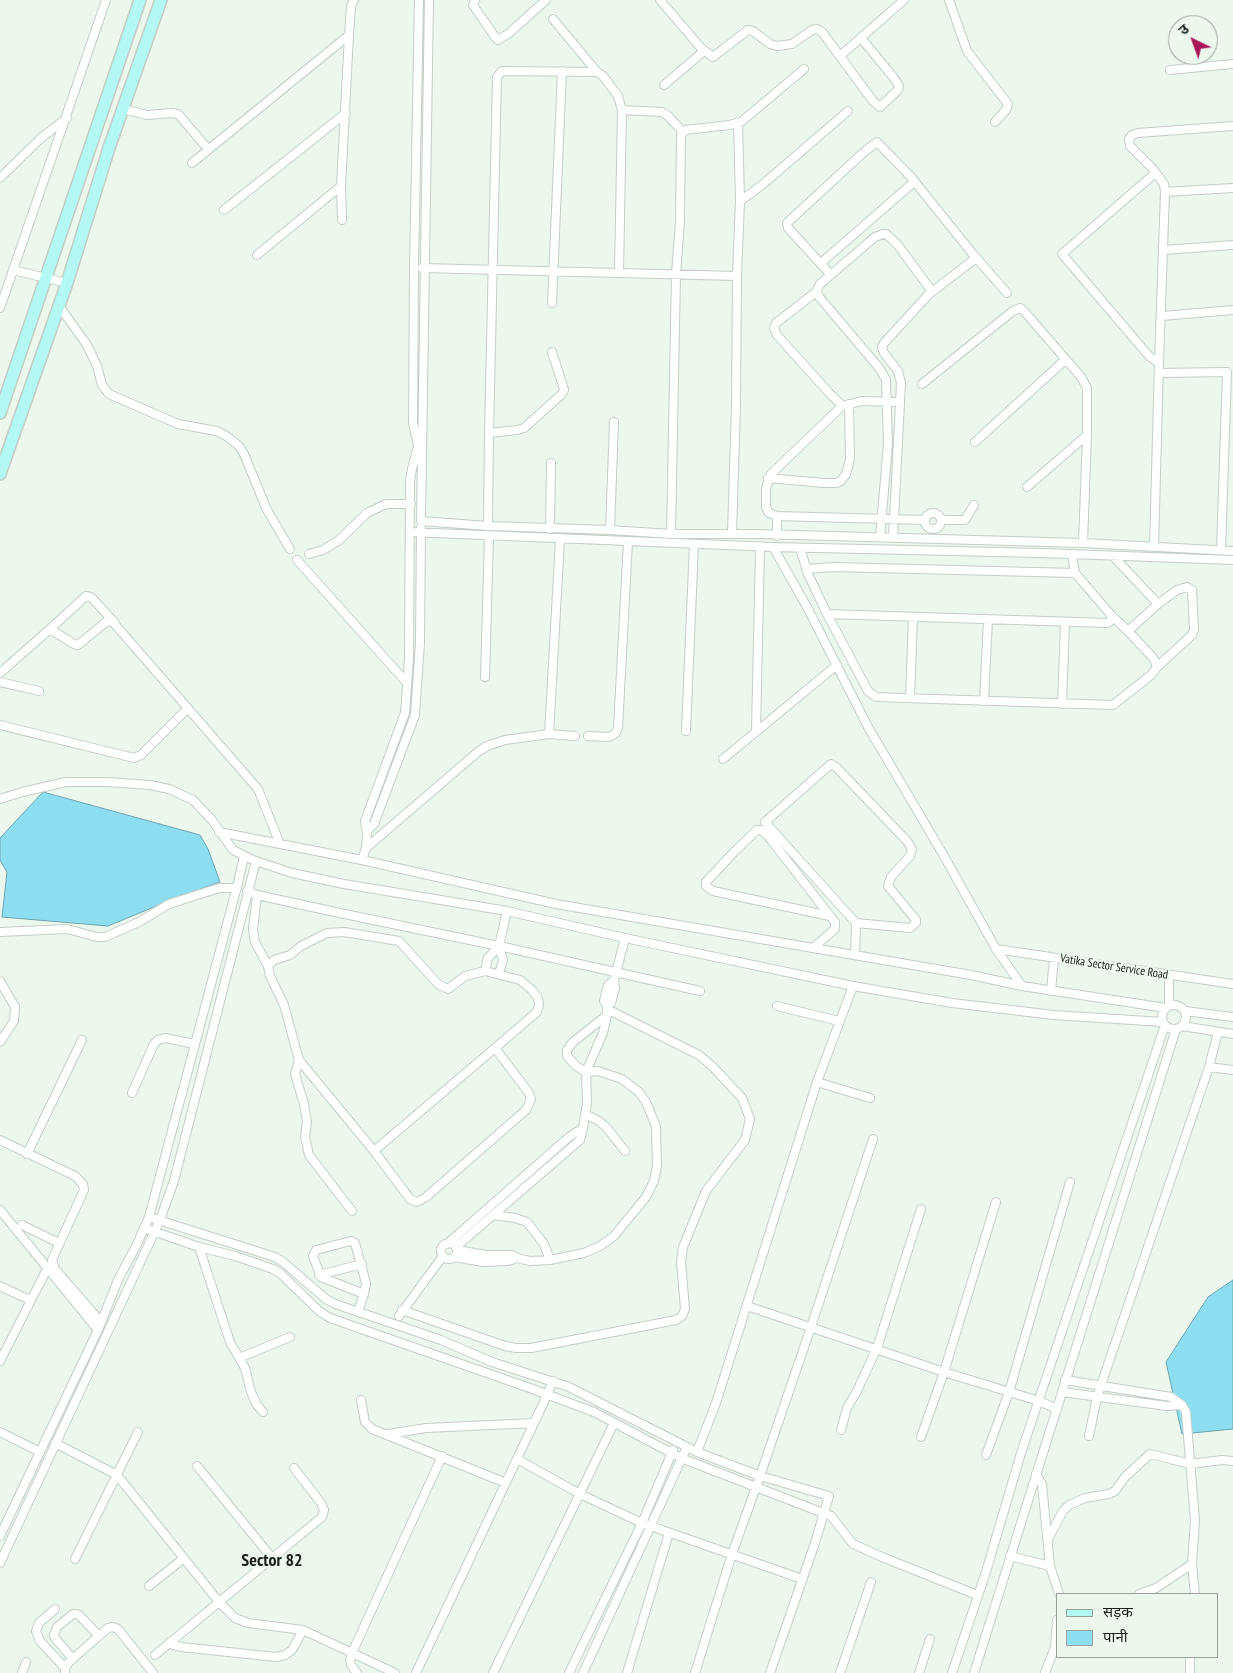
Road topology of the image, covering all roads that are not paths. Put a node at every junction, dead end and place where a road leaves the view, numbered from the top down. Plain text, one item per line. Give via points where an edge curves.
1 (106, 0) edge
2 (140, 0) edge
3 (161, 0) edge
4 (354, 0) edge
5 (419, 0) edge
6 (429, 0) edge
7 (475, 0) edge
8 (546, 0) edge
9 (660, 0) edge
10 (904, 0) edge
11 (949, 0) edge
12 (553, 19) dead end
13 (349, 35) junction
14 (861, 38) junction
15 (704, 51) junction
16 (840, 56) junction
17 (1233, 64) edge
18 (804, 69) dead end
19 (1170, 70) dead end
20 (562, 71) junction
21 (597, 72) junction
22 (664, 85) dead end
23 (123, 109) junction
24 (622, 110) junction
25 (848, 111) dead end
26 (346, 113) junction
27 (66, 118) junction
28 (995, 122) dead end
29 (738, 123) junction
30 (1233, 126) edge
31 (683, 132) junction
32 (208, 149) junction
33 (192, 163) dead end
34 (1154, 172) junction
35 (0, 178) edge
36 (914, 182) junction
37 (341, 186) junction
38 (1233, 188) edge
39 (1165, 192) junction
40 (740, 201) junction
41 (224, 210) dead end
42 (342, 220) dead end
43 (1233, 245) edge
44 (1164, 250) junction
45 (257, 255) dead end
46 (976, 258) junction
47 (821, 263) junction
48 (414, 268) junction
49 (425, 268) junction
50 (13, 270) junction
51 (494, 270) junction
52 (555, 272) junction
53 (619, 272) junction
54 (676, 274) junction
55 (831, 275) junction
56 (737, 276) junction
57 (45, 278) junction
58 (67, 283) junction
59 (816, 292) junction
60 (1007, 293) dead end
61 (929, 294) junction
62 (552, 302) dead end
63 (59, 306) junction
64 (0, 308) edge
65 (1233, 310) edge
66 (1162, 316) junction
67 (425, 320) junction
68 (414, 322) junction
69 (883, 349) junction
70 (552, 352) dead end
71 (868, 356) junction
72 (1065, 360) junction
73 (1159, 363) junction
74 (1230, 372) edge
75 (1160, 373) junction
76 (922, 384) dead end
77 (887, 401) junction
78 (900, 402) junction
79 (845, 405) junction
80 (0, 413) edge
81 (614, 422) dead end
82 (489, 433) junction
83 (1087, 435) junction
84 (420, 441) junction
85 (975, 442) dead end
86 (551, 463) dead end
87 (0, 474) edge
88 (768, 478) junction
89 (1027, 487) dead end
90 (411, 504) junction
91 (974, 505) dead end
92 (777, 516) junction
93 (881, 520) junction
94 (925, 520) junction
95 (941, 520) junction
96 (411, 521) junction
97 (421, 521) junction
98 (894, 521) junction
99 (488, 526) junction
100 (550, 529) junction
101 (592, 530) junction
102 (610, 530) junction
103 (410, 532) junction
104 (421, 532) junction
105 (671, 534) junction
106 (732, 534) junction
107 (489, 536) junction
108 (776, 536) junction
109 (844, 537) junction
110 (880, 537) junction
111 (892, 538) junction
112 (560, 540) junction
113 (592, 540) junction
114 (628, 542) junction
115 (1042, 542) junction
116 (1083, 543) junction
117 (694, 544) junction
118 (760, 547) junction
119 (1154, 547) junction
120 (774, 548) junction
121 (800, 548) junction
122 (290, 549) dead end
123 (846, 549) junction
124 (1221, 550) junction
125 (1233, 551) edge
126 (1042, 553) junction
127 (309, 554) dead end
128 (1072, 554) junction
129 (1113, 556) junction
130 (297, 560) dead end
131 (1233, 560) edge
132 (806, 569) junction
133 (1075, 574) junction
134 (1158, 604) junction
135 (827, 614) junction
136 (1111, 615) junction
137 (913, 618) junction
138 (988, 620) junction
139 (115, 623) junction
140 (1065, 623) junction
141 (50, 629) junction
142 (1128, 630) junction
143 (837, 665) junction
144 (1157, 667) junction
145 (0, 673) edge
146 (485, 677) dead end
147 (0, 682) edge
148 (407, 683) junction
149 (39, 691) dead end
150 (910, 698) junction
151 (984, 701) junction
152 (1062, 704) junction
153 (188, 708) junction
154 (0, 725) edge
155 (686, 731) dead end
156 (756, 732) junction
157 (549, 734) junction
158 (575, 736) dead end
159 (588, 736) dead end
160 (723, 759) dead end
161 (1, 798) edge
162 (367, 831) junction
163 (219, 832) junction
164 (280, 844) junction
165 (366, 848) junction
166 (244, 856) junction
167 (362, 860) junction
168 (256, 861) junction
169 (237, 888) junction
170 (247, 891) junction
171 (257, 895) junction
172 (507, 911) junction
173 (830, 916) junction
174 (856, 923) junction
175 (0, 932) edge
176 (626, 938) junction
177 (499, 946) junction
178 (813, 948) junction
179 (996, 949) junction
180 (855, 955) junction
181 (1054, 958) junction
182 (268, 966) junction
183 (485, 971) junction
184 (499, 974) junction
185 (615, 976) junction
186 (1169, 976) junction
187 (0, 981) edge
188 (1233, 984) edge
189 (853, 986) junction
190 (1022, 986) junction
191 (700, 991) dead end
192 (1051, 991) junction
193 (777, 1006) dead end
194 (1168, 1007) junction
195 (607, 1010) junction
196 (1185, 1011) junction
197 (1233, 1017) edge
198 (839, 1022) junction
199 (1164, 1024) junction
200 (1179, 1028) junction
201 (1218, 1032) junction
202 (1233, 1034) edge
203 (82, 1040) dead end
204 (0, 1042) edge
205 (195, 1044) junction
206 (496, 1048) junction
207 (299, 1060) junction
208 (1209, 1067) junction
209 (1233, 1070) edge
210 (586, 1072) junction
211 (817, 1082) junction
212 (132, 1092) dead end
213 (870, 1098) dead end
214 (585, 1114) junction
215 (583, 1128) junction
216 (873, 1139) dead end
217 (0, 1140) edge
218 (374, 1150) junction
219 (625, 1151) dead end
220 (27, 1154) junction
221 (1070, 1182) dead end
222 (996, 1202) dead end
223 (921, 1209) dead end
224 (0, 1210) edge
225 (352, 1211) dead end
226 (494, 1215) junction
227 (149, 1217) junction
228 (160, 1220) junction
229 (22, 1225) dead end
230 (144, 1228) junction
231 (155, 1232) junction
232 (59, 1243) junction
233 (447, 1244) junction
234 (199, 1247) junction
235 (456, 1251) junction
236 (443, 1256) junction
237 (550, 1260) junction
238 (283, 1262) junction
239 (362, 1264) junction
240 (48, 1267) junction
241 (281, 1274) junction
242 (319, 1275) junction
243 (0, 1286) edge
244 (364, 1294) junction
245 (30, 1300) junction
246 (747, 1306) junction
247 (358, 1312) junction
248 (102, 1322) junction
249 (811, 1327) junction
250 (98, 1330) junction
251 (290, 1338) dead end
252 (878, 1348) junction
253 (239, 1358) junction
254 (0, 1360) edge
255 (944, 1372) junction
256 (1066, 1380) junction
257 (552, 1381) junction
258 (1101, 1387) junction
259 (1009, 1392) junction
260 (1062, 1392) junction
261 (548, 1394) junction
262 (1098, 1397) junction
263 (361, 1400) dead end
264 (1039, 1401) junction
265 (1182, 1405) junction
266 (1057, 1410) junction
267 (263, 1412) dead end
268 (534, 1423) junction
269 (614, 1423) junction
270 (841, 1430) dead end
271 (0, 1432) edge
272 (138, 1432) dead end
273 (386, 1434) junction
274 (1089, 1436) dead end
275 (921, 1437) dead end
276 (677, 1442) junction
277 (55, 1443) junction
278 (687, 1447) junction
279 (40, 1452) junction
280 (698, 1452) junction
281 (671, 1453) junction
282 (986, 1455) dead end
283 (442, 1456) junction
284 (681, 1458) junction
285 (517, 1459) junction
286 (1233, 1461) edge
287 (1190, 1464) junction
288 (197, 1466) dead end
289 (294, 1468) dead end
290 (1036, 1474) junction
291 (117, 1475) junction
292 (760, 1476) junction
293 (506, 1483) junction
294 (756, 1488) junction
295 (580, 1494) junction
296 (824, 1513) junction
297 (642, 1523) junction
298 (652, 1526) junction
299 (2, 1527) edge
300 (15, 1532) junction
301 (669, 1534) junction
302 (0, 1536) edge
303 (1048, 1539) junction
304 (732, 1554) junction
305 (1010, 1556) junction
306 (184, 1558) junction
307 (272, 1558) junction
308 (75, 1559) dead end
309 (0, 1563) edge
310 (1192, 1564) junction
311 (1050, 1566) junction
312 (802, 1579) junction
313 (871, 1582) dead end
314 (149, 1586) dead end
315 (1059, 1593) edge
316 (1142, 1593) edge
317 (1195, 1593) edge
318 (977, 1594) junction
319 (219, 1602) junction
320 (55, 1609) dead end
321 (303, 1630) junction
322 (1056, 1634) edge
323 (99, 1636) junction
324 (930, 1639) dead end
325 (170, 1642) junction
326 (352, 1653) junction
327 (155, 1655) dead end
328 (1190, 1658) edge
329 (72, 1659) junction
330 (26, 1662) dead end
331 (65, 1670) edge
332 (22, 1673) edge
333 (152, 1673) edge
334 (357, 1673) edge
335 (395, 1673) edge
336 (416, 1673) edge
337 (494, 1673) edge
338 (569, 1673) edge
339 (583, 1673) edge
340 (627, 1673) edge
341 (695, 1673) edge
342 (772, 1673) edge
343 (840, 1673) edge
344 (919, 1673) edge
345 (952, 1673) edge
346 (974, 1673) edge
347 (1045, 1673) edge
348 (1190, 1673) edge

1 - 27 street
2 - 57 street
3 - 23 street
4 - 13 street
5 - 48 street
6 - 49 street
7 - 8 street via 473,5 498,40
9 - 15 street
10 - 14 street
11 - 28 street via 967,51 1008,104
12 - 21 street
13 - 26 street
13 - 32 street
14 - 16 street
14 - 16 street via 899,86 882,106 873,101
15 - 16 street via 710,57 716,56 751,29 766,42 777,46 792,44 815,29 822,32
15 - 22 street
17 - 19 street
18 - 29 street
20 - 21 street
20 - 51 street via 504,70 497,77
20 - 52 street
21 - 24 street via 615,90
23 - 32 street via 147,115 178,114
23 - 58 street
24 - 31 street via 662,112
24 - 53 street
25 - 40 street
26 - 37 street
26 - 41 street
27 - 35 street
27 - 50 street
29 - 31 street
29 - 40 street
30 - 34 street via 1134,134 1129,139 1130,146
31 - 54 street via 680,137
32 - 33 street
34 - 39 street via 1164,184
34 - 73 street via 1062,254
36 - 46 street
36 - 47 street
36 - 47 street via 878,142 872,144 788,222 788,228
37 - 42 street
37 - 45 street
38 - 39 street
39 - 44 street
40 - 56 street
43 - 44 street
44 - 66 street
46 - 60 street
46 - 61 street
47 - 55 street
48 - 49 street
48 - 68 street
49 - 51 street
49 - 67 street
50 - 57 street
50 - 64 street
51 - 52 street
51 - 82 street
52 - 53 street
52 - 62 street
53 - 54 street
54 - 56 street
54 - 105 street
55 - 59 street
55 - 61 street via 875,237 885,234 897,244 930,287
56 - 106 street
57 - 58 street
57 - 80 street
58 - 63 street
59 - 71 street
59 - 79 street via 776,322 774,328 777,335
61 - 69 street via 884,343
63 - 87 street
63 - 122 street via 87,345 102,385 109,394 178,424 217,431 234,442 244,454 267,510
65 - 66 street
66 - 73 street
67 - 68 street
67 - 84 street
68 - 84 street via 413,423
69 - 71 street
69 - 78 street via 900,376
70 - 82 street via 564,390 562,394 524,428
71 - 77 street via 885,376
72 - 76 street via 1020,308
72 - 83 street via 1086,385
72 - 85 street
73 - 75 street
74 - 75 street
74 - 124 street
75 - 119 street
77 - 78 street
77 - 79 street
77 - 93 street via 888,444
78 - 98 street
79 - 88 street
79 - 88 street via 850,459 841,481
81 - 102 street
82 - 99 street
83 - 89 street
83 - 116 street
84 - 90 street via 411,475
84 - 97 street
86 - 100 street
88 - 92 street via 766,507 769,513
90 - 96 street
90 - 127 street via 386,504 366,513 338,541
91 - 95 street via 965,520
92 - 93 street
92 - 108 street
93 - 98 street
93 - 110 street
94 - 95 street via 934,513
94 - 95 street via 933,529 940,525
94 - 98 street
96 - 97 street
96 - 103 street
97 - 99 street
97 - 104 street
98 - 111 street
99 - 100 street
100 - 101 street
101 - 102 street
101 - 113 street
102 - 105 street
103 - 104 street
103 - 148 street
104 - 107 street
104 - 162 street via 420,643 415,715 374,824
105 - 106 street
106 - 108 street
107 - 112 street
107 - 146 street
108 - 109 street
109 - 110 street
109 - 123 street
110 - 111 street
111 - 115 street
112 - 113 street
112 - 157 street
113 - 114 street
114 - 117 street
114 - 159 street via 618,728 609,737
115 - 116 street
115 - 126 street
116 - 119 street
117 - 118 street
117 - 155 street
118 - 120 street
118 - 156 street
119 - 124 street
120 - 121 street
120 - 143 street
121 - 123 street
121 - 132 street
123 - 126 street
124 - 125 street
126 - 128 street
128 - 129 street
128 - 133 street
129 - 131 street
129 - 134 street
130 - 148 street
132 - 133 street via 834,567
132 - 135 street
133 - 136 street
134 - 142 street
134 - 144 street via 1183,588 1190,588 1193,592 1194,630 1190,638
135 - 137 street
135 - 150 street via 868,692 876,697
136 - 140 street via 1108,624
136 - 142 street
137 - 138 street
137 - 150 street
138 - 140 street
138 - 151 street
139 - 141 street via 106,622 76,645
139 - 141 street via 91,597 86,596
139 - 153 street
140 - 152 street
141 - 145 street
142 - 144 street via 1154,659
143 - 156 street
143 - 179 street via 868,727
144 - 152 street via 1113,705
147 - 149 street
148 - 162 street via 405,713 366,821
150 - 151 street
151 - 152 street
153 - 154 street via 141,755 134,758
153 - 164 street via 258,789
156 - 160 street
157 - 158 street
157 - 165 street via 502,741 479,751
161 - 163 street via 66,782 150,785 169,788 193,800
162 - 165 street
163 - 164 street
163 - 166 street via 233,850
164 - 167 street
165 - 167 street
166 - 168 street
166 - 169 street
167 - 178 street via 556,904
168 - 170 street
168 - 172 street via 292,873 344,884
169 - 175 street via 219,888 169,904 104,937 67,929
169 - 205 street
170 - 171 street
170 - 228 street via 174,1181
171 - 177 street
171 - 182 street via 253,929 255,942
172 - 176 street
172 - 177 street
173 - 173 street via 761,830 735,851 706,882 713,892
173 - 178 street via 835,922 835,930
174 - 174 street via 910,928 916,923 888,886 912,849 831,764 765,822
174 - 180 street
176 - 185 street
176 - 189 street
177 - 183 street via 488,958
177 - 184 street via 502,960
177 - 185 street
178 - 180 street
179 - 181 street, Vatika Sector Service Road
179 - 190 street
180 - 190 street
181 - 186 street, Vatika Sector Service Road
181 - 192 street
182 - 183 street via 327,933 344,932 399,941 439,986 448,989 466,976
182 - 207 street via 284,1005
183 - 184 street
184 - 206 street via 514,977 528,986 538,998 539,1005 537,1012
185 - 191 street
185 - 195 street via 615,988
186 - 188 street, Vatika Sector Service Road
186 - 194 street
187 - 204 street via 15,1007 14,1021
189 - 198 street
189 - 199 street via 952,1003
190 - 192 street
192 - 194 street
193 - 198 street
194 - 196 street via 1179,1006
194 - 199 street via 1162,1015
195 - 210 street via 598,1046
195 - 210 street via 567,1050 571,1062
195 - 236 street via 699,1055 742,1098 750,1119 738,1152 706,1191 683,1247 685,1309 682,1316 676,1320 532,1348 505,1346 400,1313
196 - 197 street
196 - 200 street via 1186,1019
198 - 211 street
199 - 200 street
199 - 264 street
200 - 201 street
200 - 256 street
201 - 202 street
201 - 208 street
203 - 220 street
205 - 212 street via 165,1038 158,1040
205 - 227 street
206 - 218 street
206 - 218 street via 529,1093 531,1098 526,1110 426,1198 417,1202 410,1199
207 - 218 street
207 - 225 street via 295,1074 304,1104 309,1155
208 - 209 street
208 - 258 street
210 - 214 street
210 - 237 street via 598,1071 622,1079 639,1092 656,1126 657,1166 646,1197 614,1236 584,1253
211 - 213 street
211 - 246 street
214 - 215 street
214 - 219 street via 607,1128
215 - 226 street via 580,1140
215 - 233 street
216 - 249 street
217 - 220 street
220 - 232 street via 75,1176 83,1184 84,1190
221 - 259 street
222 - 255 street
223 - 252 street
224 - 240 street
226 - 235 street
226 - 237 street via 527,1222 544,1244
227 - 228 street
227 - 230 street
228 - 231 street
228 - 238 street
229 - 232 street
230 - 231 street
230 - 248 street via 118,1280
231 - 234 street
231 - 277 street
232 - 248 street via 52,1264
233 - 235 street via 454,1245
233 - 236 street via 442,1248
234 - 241 street via 235,1256
234 - 253 street via 230,1342
235 - 236 street via 450,1259
235 - 237 street via 483,1262 517,1258
238 - 241 street
238 - 247 street via 326,1299
239 - 242 street
239 - 242 street via 355,1243 351,1241 316,1250 314,1256
239 - 244 street via 366,1283
240 - 245 street
240 - 250 street
241 - 261 street via 330,1318
242 - 244 street
243 - 245 street
244 - 247 street
245 - 254 street
246 - 249 street
246 - 280 street
247 - 257 street
248 - 250 street
249 - 252 street
249 - 292 street
250 - 279 street
251 - 253 street
252 - 255 street
252 - 270 street via 847,1408
253 - 267 street via 251,1392
255 - 259 street
255 - 275 street
256 - 258 street
256 - 260 street
257 - 261 street
257 - 276 street
258 - 262 street
258 - 265 street via 1169,1397
259 - 264 street
259 - 282 street
260 - 262 street
260 - 266 street
261 - 268 street
261 - 269 street
262 - 265 street
262 - 274 street
263 - 273 street via 365,1422 372,1429
264 - 266 street
264 - 318 street
265 - 287 street via 1186,1412
266 - 290 street
268 - 273 street via 426,1428
268 - 285 street
269 - 281 street
269 - 295 street
271 - 279 street
272 - 291 street
273 - 283 street
276 - 278 street
276 - 281 street
277 - 291 street
277 - 300 street
278 - 280 street
278 - 284 street
279 - 299 street
280 - 292 street
281 - 284 street
281 - 297 street
283 - 293 street
283 - 326 street
284 - 294 street
284 - 298 street
285 - 293 street
285 - 295 street
286 - 287 street
287 - 303 street via 1150,1454 1110,1494 1085,1498 1069,1505
287 - 310 street via 1195,1521
288 - 307 street
289 - 307 street via 324,1510 322,1517
290 - 303 street via 1042,1484
290 - 305 street
291 - 306 street
291 - 308 street
292 - 294 street
292 - 296 street via 829,1496
293 - 336 street
294 - 296 street
294 - 304 street
295 - 297 street
295 - 337 street
296 - 312 street
296 - 318 street via 831,1516 853,1544
297 - 298 street
297 - 338 street
298 - 301 street
298 - 339 street
299 - 300 street
299 - 302 street
300 - 309 street
301 - 304 street
301 - 340 street
303 - 311 street
304 - 312 street
304 - 341 street
305 - 311 street
305 - 346 street
306 - 314 street
306 - 319 street
307 - 319 street
310 - 316 street via 1156,1588
310 - 317 street
311 - 315 street
312 - 342 street
313 - 343 street
318 - 345 street
319 - 321 street via 235,1618 248,1623
319 - 325 street
320 - 331 street via 39,1623 36,1631 40,1641
321 - 325 street via 292,1650 276,1657 181,1647
321 - 326 street
322 - 347 street via 1055,1647
323 - 329 street
323 - 329 street via 80,1615 73,1614 54,1635
323 - 333 street via 108,1628 118,1629
324 - 344 street
325 - 327 street
326 - 334 street via 351,1665
326 - 335 street
328 - 348 street
329 - 331 street
330 - 332 street

